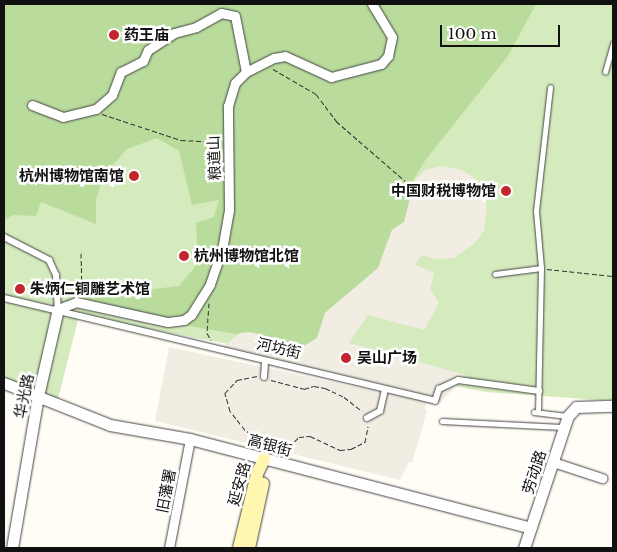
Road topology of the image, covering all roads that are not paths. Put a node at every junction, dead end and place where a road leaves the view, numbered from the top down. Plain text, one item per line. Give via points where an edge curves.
1 (372, 4) edge
2 (613, 44) edge
3 (246, 72) junction
4 (605, 72) dead end
5 (550, 88) dead end
6 (32, 105) dead end
7 (4, 237) edge
8 (541, 268) junction
9 (495, 274) dead end
10 (4, 298) edge
11 (58, 309) junction
12 (265, 363) dead end
13 (264, 377) road end
14 (4, 383) edge
15 (385, 390) junction
16 (538, 391) junction
17 (38, 396) junction
18 (613, 406) edge
19 (572, 411) junction
20 (368, 418) road end
21 (442, 422) dead end
22 (564, 427) junction
23 (190, 440) junction
24 (264, 459) junction
25 (554, 462) junction
26 (602, 478) dead end
27 (531, 528) junction
28 (12, 548) edge
29 (168, 548) edge
30 (239, 548) edge
31 (248, 548) edge
32 (524, 548) edge

1 - 3 street, 粮道山 via 392,37 388,56 381,64 331,77 285,56
2 - 4 lane
3 - 6 street via 235,16 222,13 196,28 174,33 148,50 143,61 121,72 112,94 92,110 63,117
3 - 11 street, 粮道山 via 230,94 227,142 229,210 222,250 210,284 191,315 184,320 168,322 82,303 67,303
5 - 8 lane via 536,210
7 - 11 street via 49,260 56,275
8 - 9 lane
8 - 16 lane
10 - 11 street, 河坊街
11 - 15 street, 河坊街
11 - 17 street, 华光路
12 - 13 street
14 - 17 street, 高银街
15 - 16 street, 河坊街 via 435,401 439,389 458,380
15 - 20 street via 380,411
16 - 19 lane via 536,412
17 - 23 street, 高银街 via 110,425
17 - 28 street, 华光路
18 - 19 street
19 - 22 street, 劳动路
21 - 22 lane
22 - 25 street, 劳动路
23 - 24 street, 高银街
23 - 29 street, 旧藩署
24 - 27 street, 高银街
24 - 30 main road, 延安路 via 257,474
24 - 31 main road, 延安路 via 265,476
25 - 26 street
25 - 27 street, 劳动路
27 - 32 street, 劳动路

